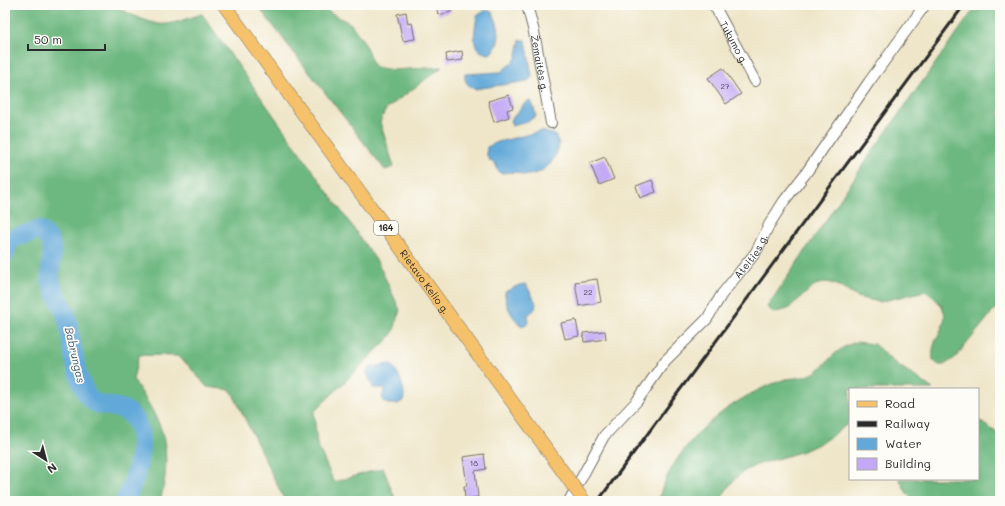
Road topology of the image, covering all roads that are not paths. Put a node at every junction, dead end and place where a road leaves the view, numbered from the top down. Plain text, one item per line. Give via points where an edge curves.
1 (224, 5) edge
2 (527, 5) edge
3 (714, 5) edge
4 (925, 5) edge
5 (755, 81) dead end
6 (551, 123) dead end
7 (569, 501) edge
8 (584, 501) edge

1 - 8 main road, Rietavo Kelio g. / 164, bridge
2 - 6 street, Žemaitės g.
3 - 5 street, Tukumo g.
4 - 7 street, Ateities g. via 784,201 756,252 722,294 707,319 665,361 637,401 604,436

